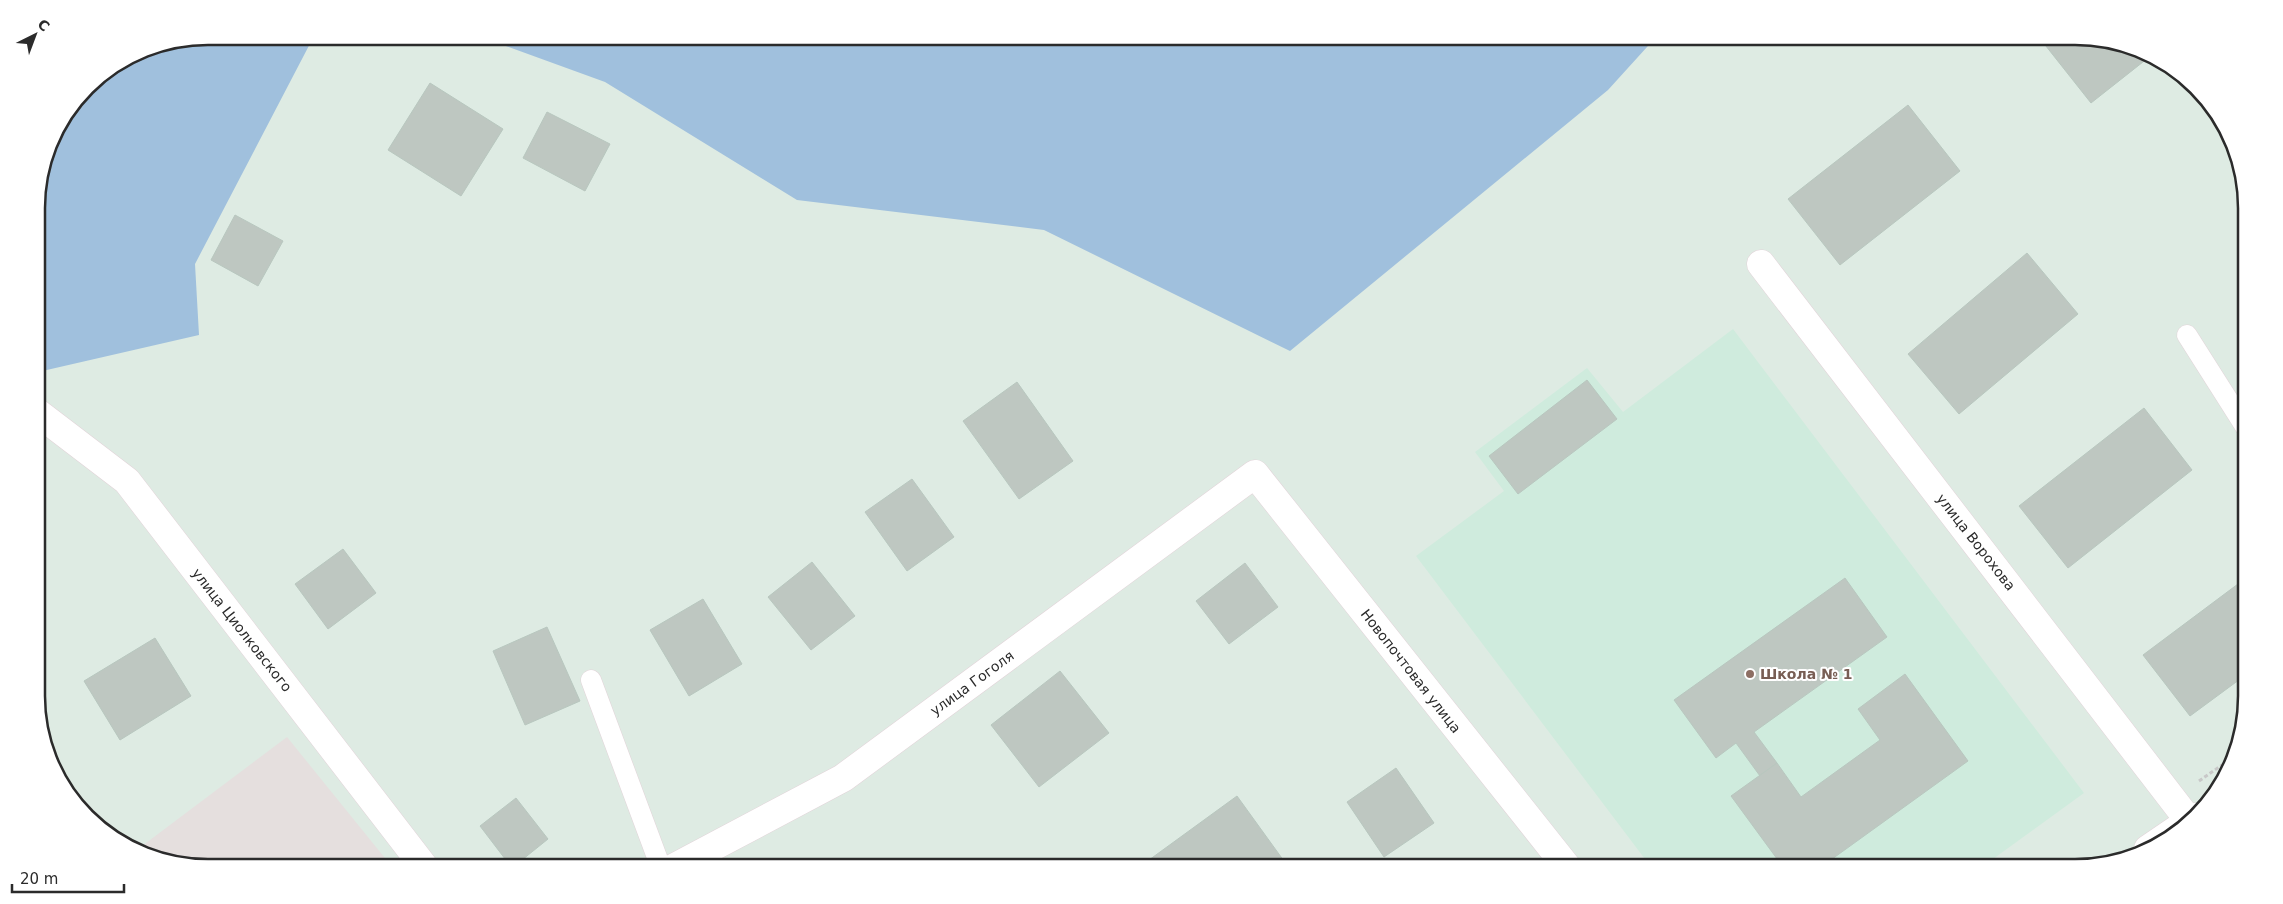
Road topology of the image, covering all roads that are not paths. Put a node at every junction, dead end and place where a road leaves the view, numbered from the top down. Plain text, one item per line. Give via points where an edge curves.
1 (1761, 264) dead end
2 (2187, 335) dead end
3 (2238, 415) edge
4 (45, 418) edge
5 (1255, 474) joint
6 (591, 680) dead end
7 (2187, 814) edge
8 (418, 859) edge
9 (658, 859) edge
10 (690, 859) edge
11 (1560, 859) edge

1 - 7 street, улица Ворохова
2 - 3 lane
4 - 8 street, улица Циолковского via 127,481
5 - 10 street, улица Гоголя via 843,778
5 - 11 street, Новопочтовая улица
6 - 9 lane

